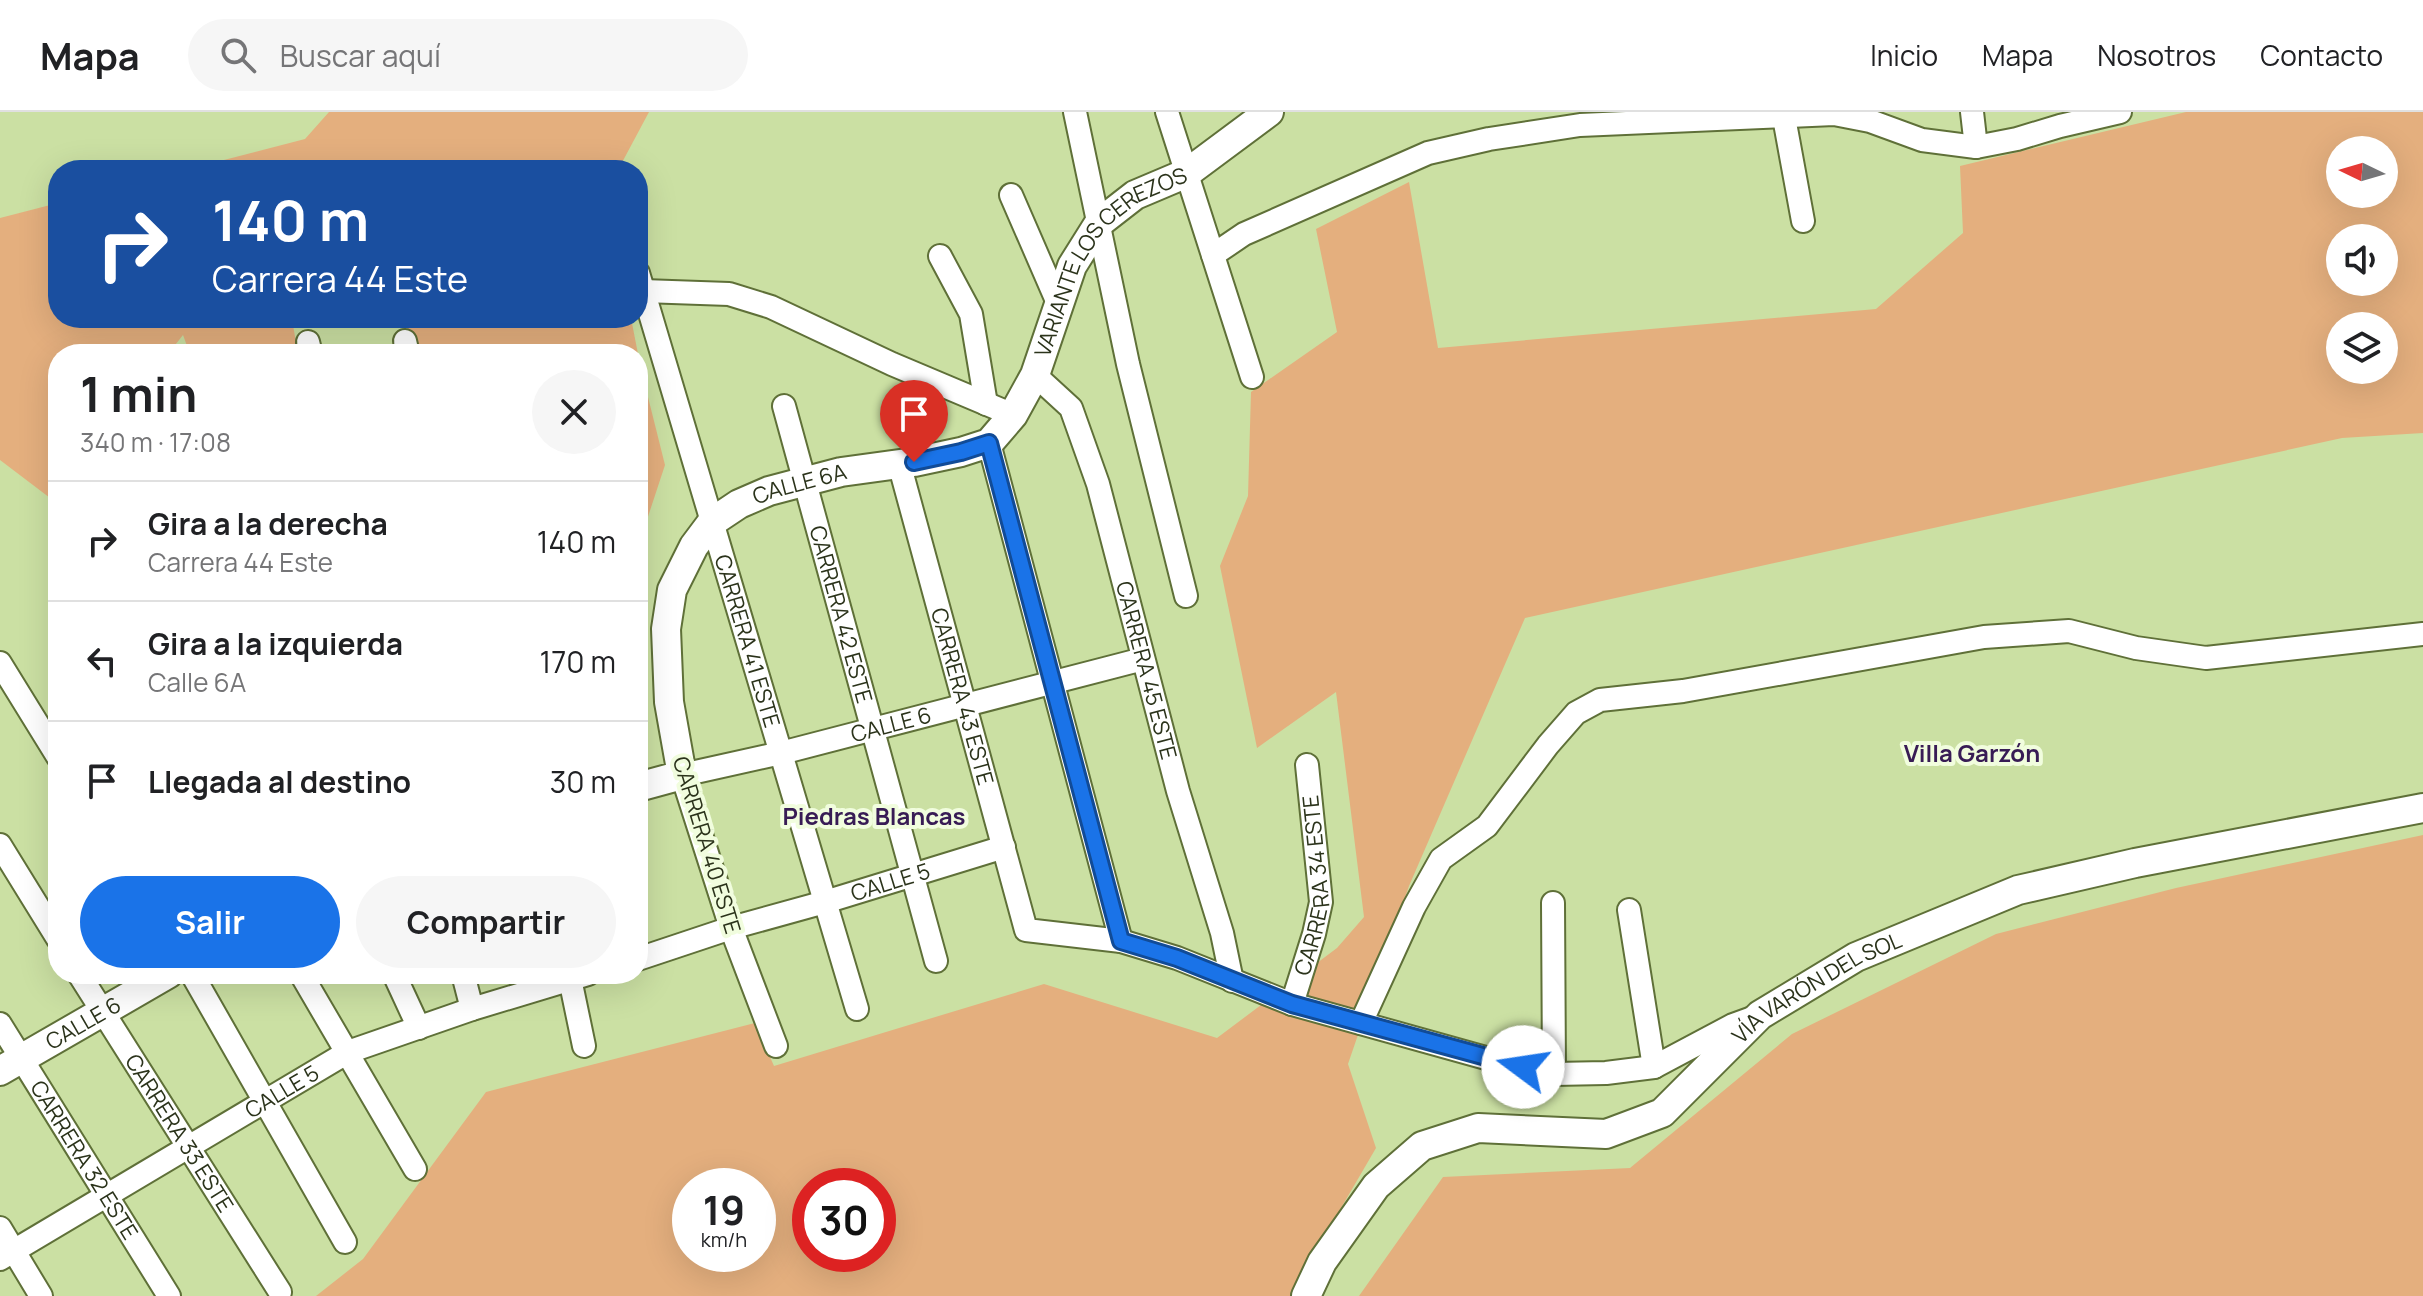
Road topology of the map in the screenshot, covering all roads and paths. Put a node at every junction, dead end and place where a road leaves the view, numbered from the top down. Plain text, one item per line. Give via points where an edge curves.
1 (1075, 112) edge
2 (1167, 112) edge
3 (1269, 112) edge
4 (1972, 112) edge
5 (2120, 112) edge
6 (1783, 113) edge
7 (2059, 119) edge
8 (1976, 147) junction
9 (1187, 173) junction
10 (1011, 195) dead end
11 (1803, 221) dead end
12 (1099, 223) junction
13 (1213, 255) junction
14 (940, 256) dead end
15 (648, 283) edge
16 (1058, 303) junction
17 (648, 306) edge
18 (1035, 375) junction
19 (1252, 377) dead end
20 (986, 404) junction
21 (784, 406) dead end
22 (1013, 415) junction
23 (989, 443) junction
24 (899, 463) junction
25 (805, 482) junction
26 (712, 522) junction
27 (1186, 596) dead end
28 (2423, 634) edge
29 (1143, 659) junction
30 (0, 663) edge
31 (1053, 683) junction
32 (965, 705) junction
33 (873, 729) junction
34 (48, 741) edge
35 (781, 753) junction
36 (1307, 765) dead end
37 (682, 775) junction
38 (648, 784) edge
39 (2423, 808) edge
40 (0, 845) edge
41 (1004, 847) junction
42 (913, 875) junction
43 (825, 902) junction
44 (1553, 903) dead end
45 (1629, 910) dead end
46 (48, 923) edge
47 (731, 928) junction
48 (1121, 941) junction
49 (648, 951) edge
50 (936, 961) dead end
51 (1232, 981) junction
52 (85, 984) edge
53 (151, 984) edge
54 (198, 984) edge
55 (307, 984) edge
56 (399, 984) edge
57 (466, 984) edge
58 (551, 984) edge
59 (577, 984) edge
60 (1292, 1004) junction
61 (472, 1009) junction
62 (857, 1009) dead end
63 (103, 1012) junction
64 (1760, 1015) junction
65 (1361, 1023) junction
66 (0, 1024) edge
67 (419, 1028) junction
68 (584, 1046) dead end
69 (776, 1046) dead end
70 (348, 1052) junction
71 (11, 1065) edge
72 (1654, 1067) junction
73 (1554, 1074) junction
74 (266, 1101) junction
75 (189, 1147) junction
76 (415, 1169) dead end
77 (108, 1195) junction
78 (0, 1228) edge
79 (345, 1242) dead end
80 (7, 1255) edge
81 (280, 1292) dead end
82 (41, 1296) edge
83 (169, 1296) edge
84 (1306, 1296) edge

1 - 12 street
2 - 9 street
3 - 9 street, VARIANTE LOS CEREZOS
4 - 8 street
5 - 7 street
6 - 8 street via 1834,114 1922,140
6 - 11 street
6 - 13 street via 1580,125 1428,153 1244,234
7 - 8 street via 2017,139
9 - 12 street, VARIANTE LOS CEREZOS via 1135,195
9 - 13 street
10 - 16 street
12 - 16 street, VARIANTE LOS CEREZOS via 1072,266
12 - 27 street
13 - 19 street
14 - 20 street via 971,314
15 - 20 street via 729,294 771,307
16 - 18 street, VARIANTE LOS CEREZOS
17 - 26 street, CARRERA 41 ESTE
18 - 22 street, VARIANTE LOS CEREZOS
18 - 29 street, CARRERA 45 ESTE via 1071,408 1098,484
20 - 22 street
21 - 25 street, CARRERA 42 ESTE
22 - 23 street, VARIANTE LOS CEREZOS
23 - 24 street, CALLE 6A
23 - 31 street
24 - 25 street, CALLE 6A
24 - 32 street, CARRERA 43 ESTE
25 - 26 street, CALLE 6A via 759,495
25 - 33 street, CARRERA 42 ESTE
26 - 35 street, CARRERA 41 ESTE
26 - 37 street, CARRERA 40 ESTE via 672,590 666,629 668,687
28 - 65 street via 2206,658 2069,631 1984,637 1683,691 1600,700 1576,713 1487,826 1441,859
29 - 31 street, CALLE 6
29 - 51 street, CARRERA 45 ESTE
30 - 34 street
31 - 32 street, CALLE 6
31 - 48 street
32 - 33 street, CALLE 6
32 - 41 street, CARRERA 43 ESTE
33 - 35 street, CALLE 6
33 - 42 street, CARRERA 42 ESTE
35 - 37 street, CALLE 6
35 - 43 street, CARRERA 41 ESTE
36 - 60 street, CARRERA 34 ESTE via 1321,902
37 - 38 street, CALLE 6
37 - 47 street, CARRERA 40 ESTE
39 - 64 street, VÍA VARÓN DEL SOL via 2018,890 1856,957
40 - 46 street
41 - 42 street, CALLE 5
41 - 48 street, CARRERA 43 ESTE via 1026,930
42 - 43 street, CALLE 5
42 - 50 street, CARRERA 42 ESTE
43 - 47 street, CALLE 5
43 - 62 street, CARRERA 41 ESTE
44 - 73 street
45 - 72 street
47 - 49 street, CALLE 5
47 - 69 street, CARRERA 40 ESTE
48 - 51 street
51 - 60 street
52 - 63 street, CARRERA 33 ESTE
53 - 63 street, CALLE 6
54 - 74 street
55 - 70 street
56 - 67 street
57 - 61 street
58 - 61 street, CALLE 5
59 - 68 street
60 - 65 street
61 - 67 street, CALLE 5
63 - 71 street, CALLE 6
63 - 75 street, CARRERA 33 ESTE
64 - 72 street
64 - 84 street, VÍA VARÓN DEL SOL via 1662,1113 1606,1134 1478,1128 1422,1146 1376,1186 1322,1262
65 - 73 street
66 - 71 street, CARRERA 32 ESTE
67 - 70 street, CALLE 5
70 - 74 street, CALLE 5
70 - 76 street
71 - 77 street, CARRERA 32 ESTE
72 - 73 street
74 - 75 street, CALLE 5
74 - 79 street
75 - 77 street, CALLE 5
75 - 81 street, CARRERA 33 ESTE
77 - 80 street, CALLE 5
77 - 83 street, CARRERA 32 ESTE
78 - 80 street
80 - 82 street

